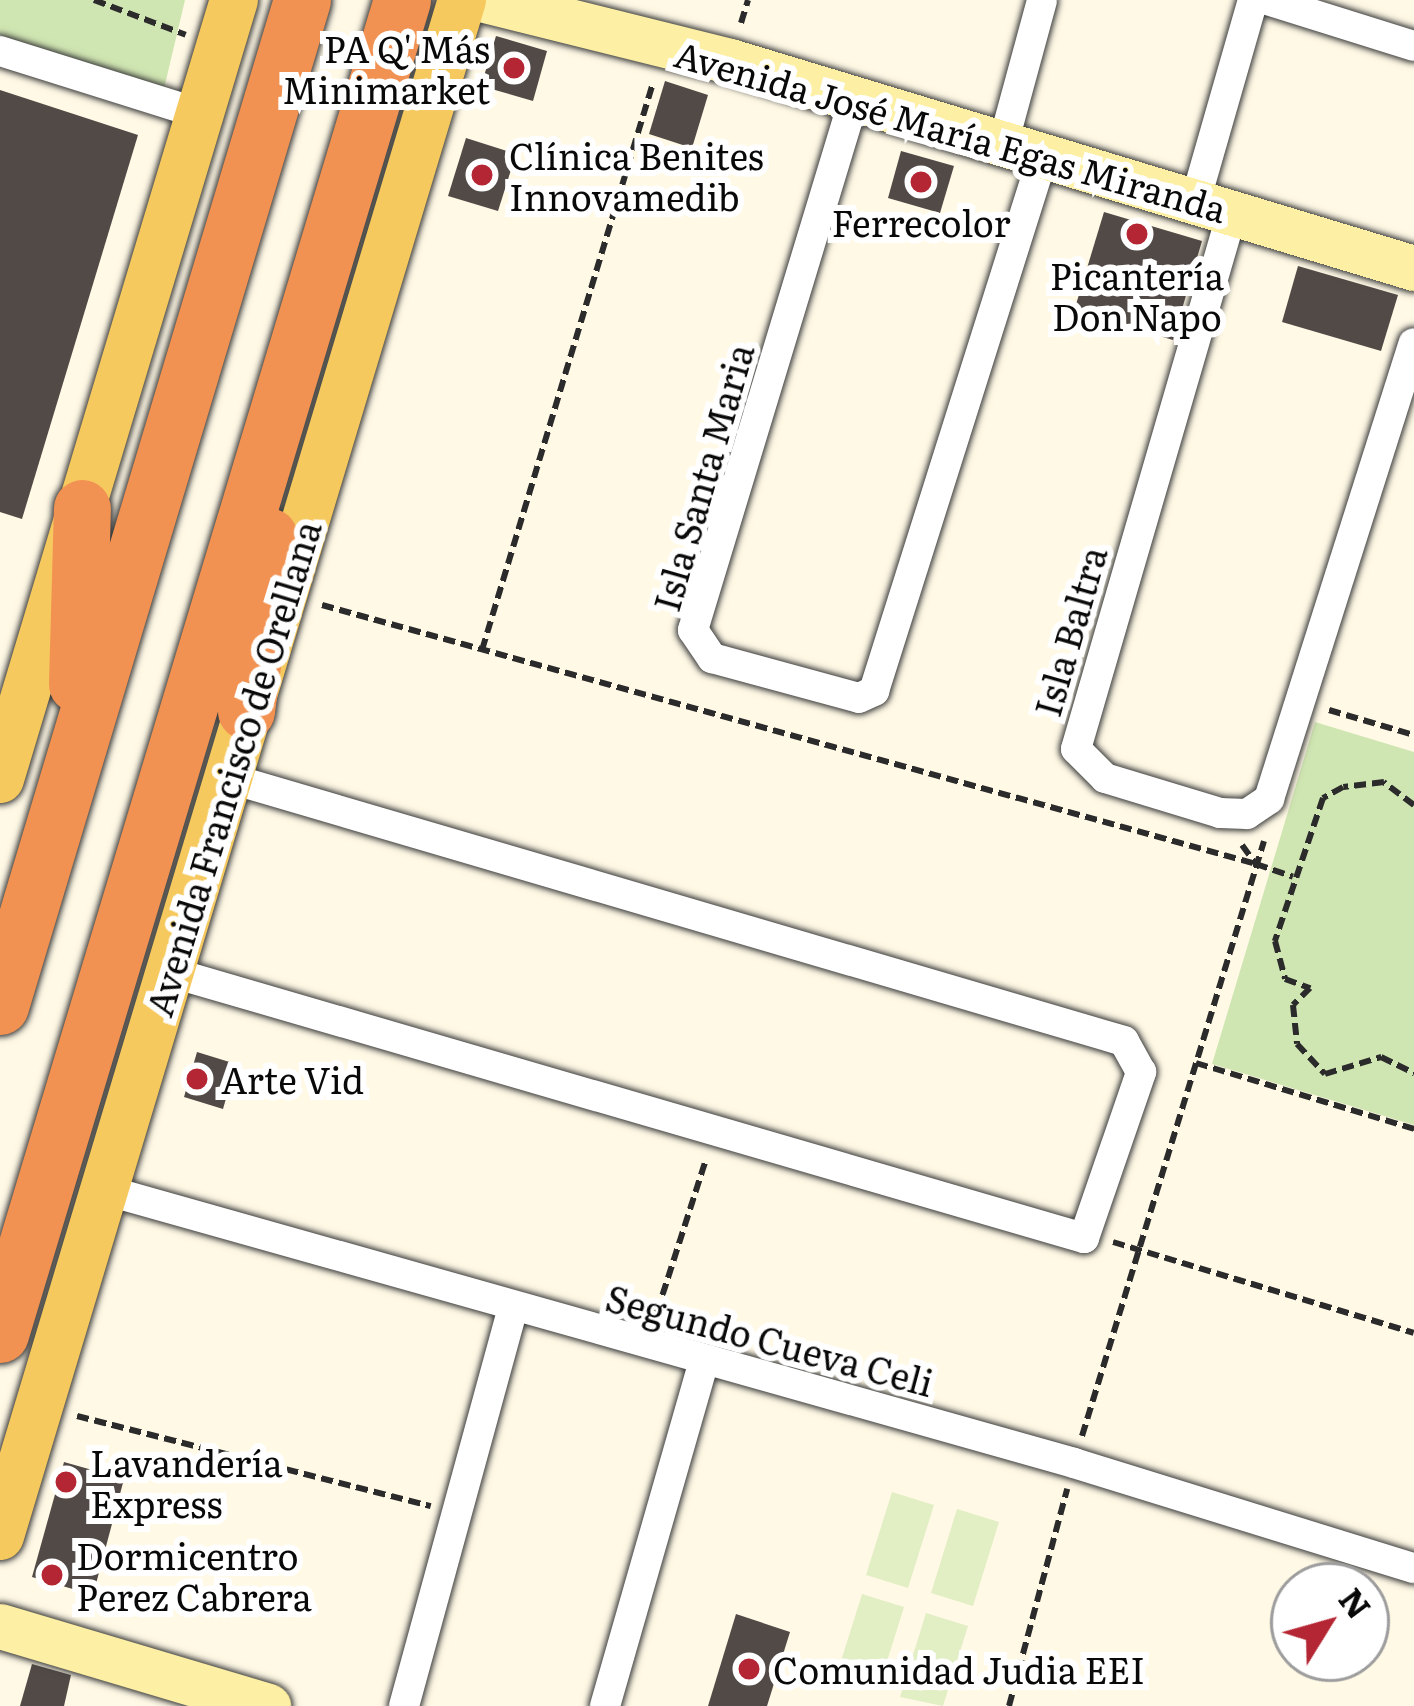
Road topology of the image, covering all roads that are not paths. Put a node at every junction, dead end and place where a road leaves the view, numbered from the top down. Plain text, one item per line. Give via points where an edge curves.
1 (234, 0) edge
2 (302, 0) edge
3 (402, 0) edge
4 (462, 0) edge
5 (485, 0) edge
6 (1042, 0) edge
7 (1253, 0) edge
8 (1268, 0) edge
9 (1414, 46) edge
10 (0, 51) edge
11 (854, 99) junction
12 (201, 113) junction
13 (1023, 150) junction
14 (1214, 207) junction
15 (1414, 268) edge
16 (1414, 343) edge
17 (292, 364) junction
18 (82, 508) junction
19 (246, 711) junction
20 (74, 760) junction
21 (228, 778) junction
22 (0, 779) edge
23 (170, 972) junction
24 (0, 1006) edge
25 (105, 1190) junction
26 (512, 1310) junction
27 (0, 1334) edge
28 (704, 1360) junction
29 (0, 1536) edge
30 (1414, 1568) edge
31 (0, 1626) edge
32 (268, 1706) edge
33 (404, 1706) edge
34 (605, 1706) edge

1 - 12 main road
2 - 20 highway
3 - 17 highway, Avenida Francisco de Orellana
4 - 19 main road, Avenida Francisco de Orellana
5 - 11 street, Avenida José María Egas Miranda
6 - 13 street
7 - 14 street
8 - 9 street
10 - 12 street
11 - 13 street, Avenida José María Egas Miranda
11 - 13 street, Isla Santa Maria via 693,630 712,658 859,698 874,691
12 - 18 main road
13 - 14 street, Avenida José María Egas Miranda
14 - 15 street, Avenida José María Egas Miranda
14 - 16 street, Isla Baltra via 1076,749 1105,778 1220,813 1247,814 1269,799
17 - 19 highway
17 - 27 highway, Avenida Francisco de Orellana
18 - 20 highway
18 - 22 main road
19 - 21 main road, Avenida Francisco de Orellana
20 - 24 highway
21 - 23 main road, Avenida Francisco de Orellana
21 - 23 street via 1124,1041 1141,1072 1084,1238
23 - 25 main road, Avenida Francisco de Orellana
25 - 26 street, Segundo Cueva Celi
25 - 29 main road, Avenida Francisco de Orellana
26 - 28 street, Segundo Cueva Celi
26 - 33 street
28 - 30 street, Segundo Cueva Celi
28 - 34 street
31 - 32 street

